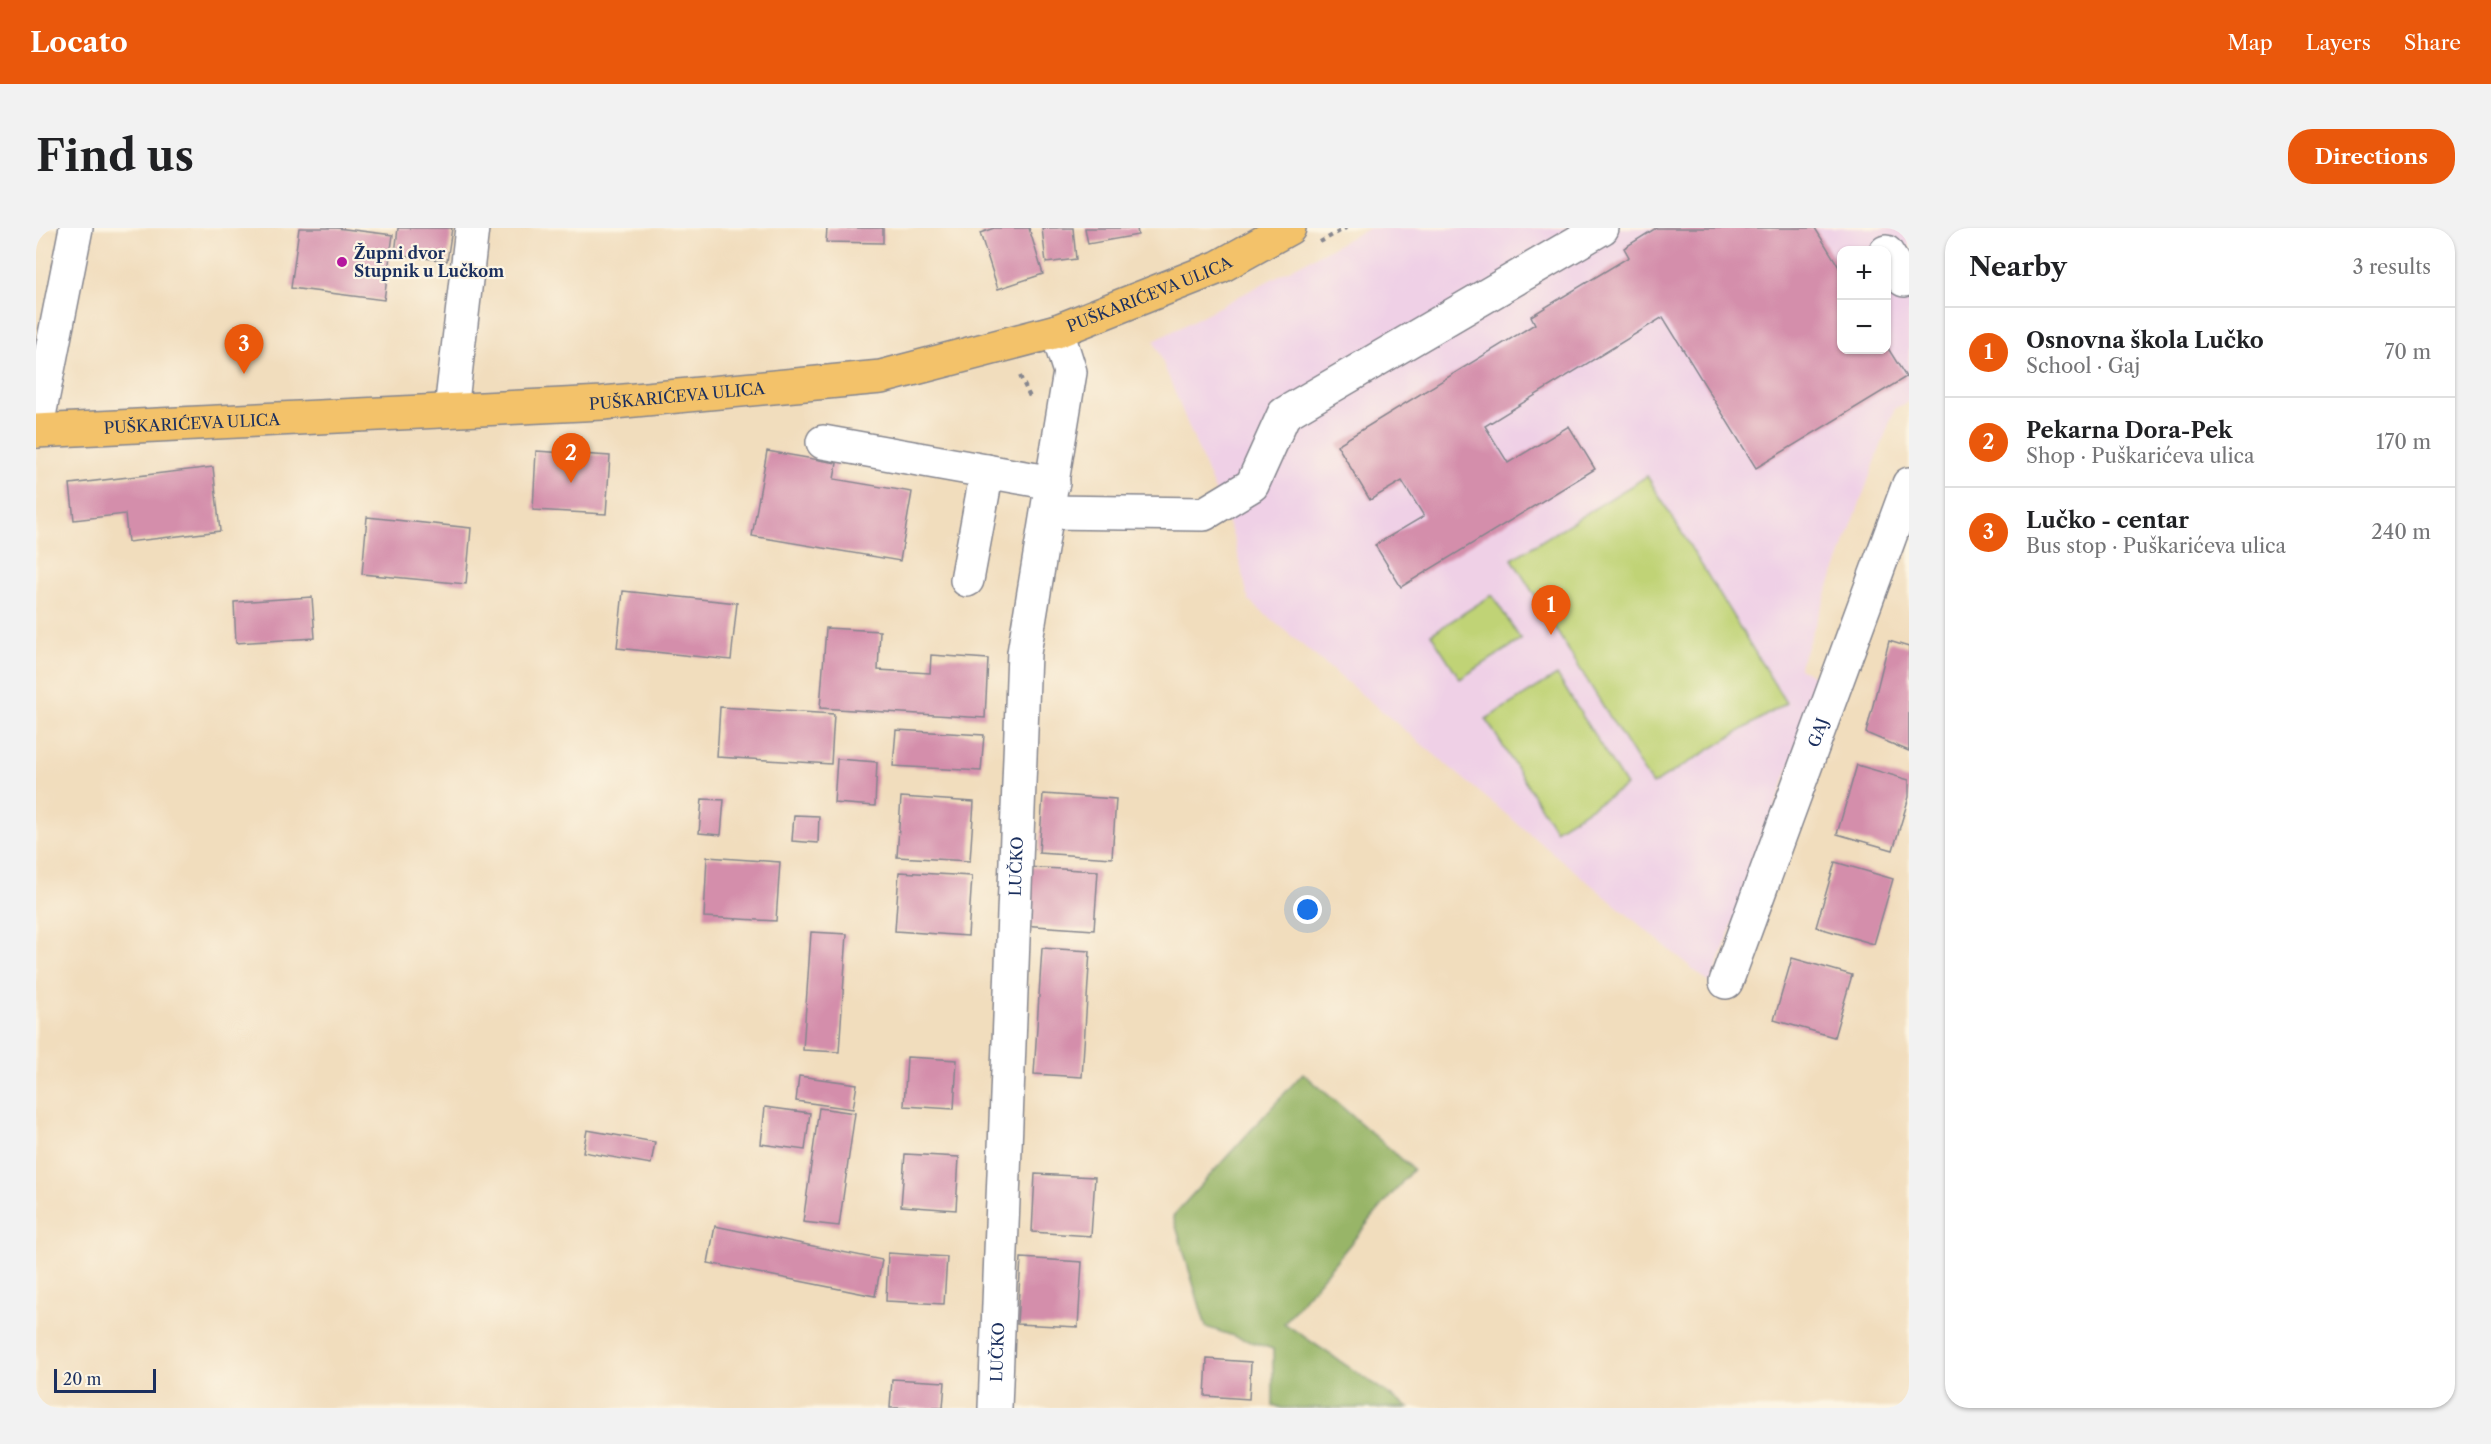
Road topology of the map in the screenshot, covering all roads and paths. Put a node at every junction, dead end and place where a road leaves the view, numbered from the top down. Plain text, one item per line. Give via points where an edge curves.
1 (76, 228) edge
2 (472, 228) edge
3 (1289, 228) edge
4 (1602, 228) edge
5 (1872, 228) edge
6 (1883, 246) edge
7 (1891, 259) edge
8 (1904, 280) dead end
9 (1057, 331) junction
10 (451, 410) junction
11 (36, 431) edge
12 (823, 442) dead end
13 (987, 471) junction
14 (1909, 484) edge
15 (1050, 498) junction
16 (967, 580) dead end
17 (1726, 982) dead end
18 (995, 1408) edge

1 - 11 street
2 - 10 street
3 - 9 main road, PUŠKARIĆEVA ULICA via 1220,267
4 - 15 street via 1284,414 1252,485 1204,514
5 - 6 street
7 - 8 street
9 - 10 main road, PUŠKARIĆEVA ULICA via 881,377 603,403
9 - 15 street, LUČKO via 1070,372
10 - 11 main road, PUŠKARIĆEVA ULICA
12 - 13 street
13 - 15 street
13 - 16 street
14 - 17 street, GAJ
15 - 18 street, LUČKO via 1024,653

